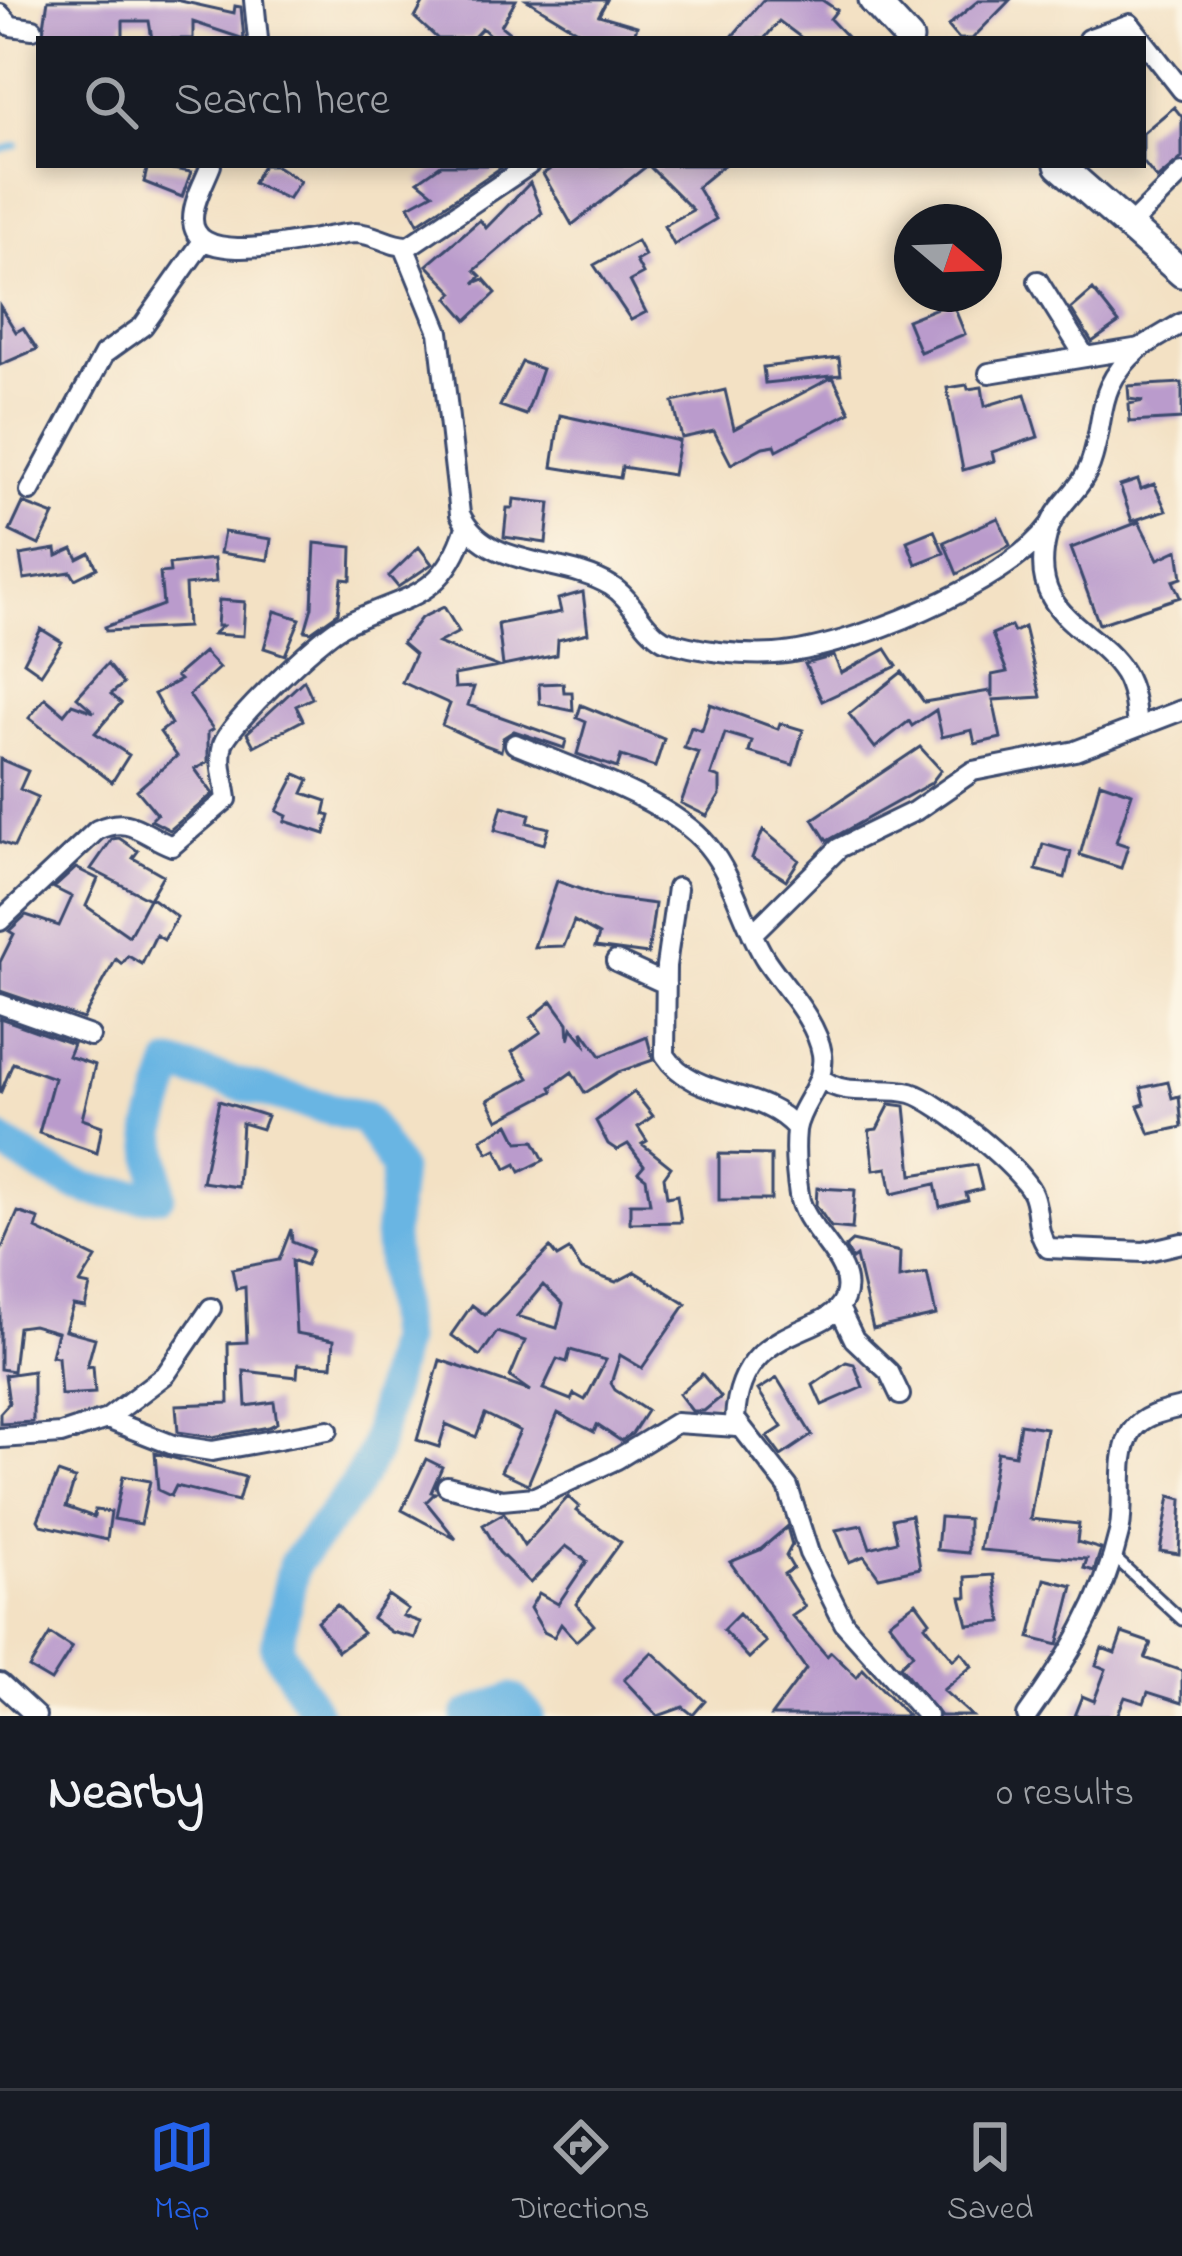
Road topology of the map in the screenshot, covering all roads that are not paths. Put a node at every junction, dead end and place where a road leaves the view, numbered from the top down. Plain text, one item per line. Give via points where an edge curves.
1 (254, 0) edge
2 (873, 0) edge
3 (0, 14) edge
4 (33, 29) dead end
5 (257, 36) edge
6 (906, 36) edge
7 (1097, 36) edge
8 (1139, 36) edge
9 (1146, 45) edge
10 (1182, 90) edge
11 (210, 168) edge
12 (525, 168) edge
13 (1063, 168) edge
14 (1182, 173) edge
15 (1130, 225) junction
16 (203, 241) junction
17 (404, 246) junction
18 (1182, 273) edge
19 (1038, 281) dead end
20 (1182, 323) edge
21 (1140, 348) junction
22 (1084, 355) junction
23 (989, 373) dead end
24 (30, 491) dead end
25 (1049, 526) junction
26 (466, 527) junction
27 (1182, 710) edge
28 (1137, 727) junction
29 (514, 744) dead end
30 (676, 888) dead end
31 (0, 921) edge
32 (752, 934) junction
33 (616, 961) dead end
34 (666, 985) junction
35 (0, 1004) edge
36 (90, 1036) dead end
37 (821, 1078) junction
38 (796, 1128) junction
39 (1182, 1243) edge
40 (211, 1308) dead end
41 (839, 1308) junction
42 (900, 1395) dead end
43 (1182, 1407) edge
44 (107, 1419) junction
45 (737, 1427) junction
46 (328, 1430) dead end
47 (0, 1438) edge
48 (446, 1486) dead end
49 (1113, 1556) junction
50 (1182, 1620) edge
51 (0, 1683) edge
52 (36, 1716) edge
53 (927, 1716) edge
54 (1027, 1716) edge

1 - 5 street
2 - 6 main road
3 - 4 street via 11,26
7 - 8 street via 1130,25
9 - 10 street
11 - 16 street via 193,220
12 - 17 street
13 - 15 main road
14 - 15 street
15 - 18 main road
16 - 17 street via 234,251 359,233
16 - 24 street via 143,326 104,354
17 - 26 street via 439,332
19 - 22 street
20 - 21 street
21 - 22 street
21 - 25 street via 1111,380 1092,461
22 - 23 street
25 - 26 street via 1005,570 955,595 775,654 664,640 607,583 488,547
25 - 28 street via 1045,572 1057,606 1120,668
26 - 31 street via 449,569 396,607 333,631 239,718 221,753 227,799 202,824 172,846 115,821
27 - 28 street
28 - 32 street via 951,783 826,857
29 - 32 street via 695,833 710,847
30 - 34 street
32 - 37 street via 818,1041
33 - 34 street
34 - 38 street via 663,1047 670,1062 712,1089 781,1110
35 - 36 street
37 - 38 street
37 - 39 street via 834,1090 914,1094 943,1111 1022,1176 1048,1248 1144,1252
38 - 41 street via 799,1200 845,1273
40 - 44 street via 166,1374
41 - 42 street
41 - 45 street via 771,1345 749,1367 736,1395
43 - 49 street via 1133,1430
44 - 46 street via 212,1451
44 - 47 street via 61,1434
45 - 48 street via 676,1423 535,1498 502,1500
45 - 53 street via 788,1487 844,1623
49 - 50 lane
49 - 54 street via 1073,1650
51 - 52 street

